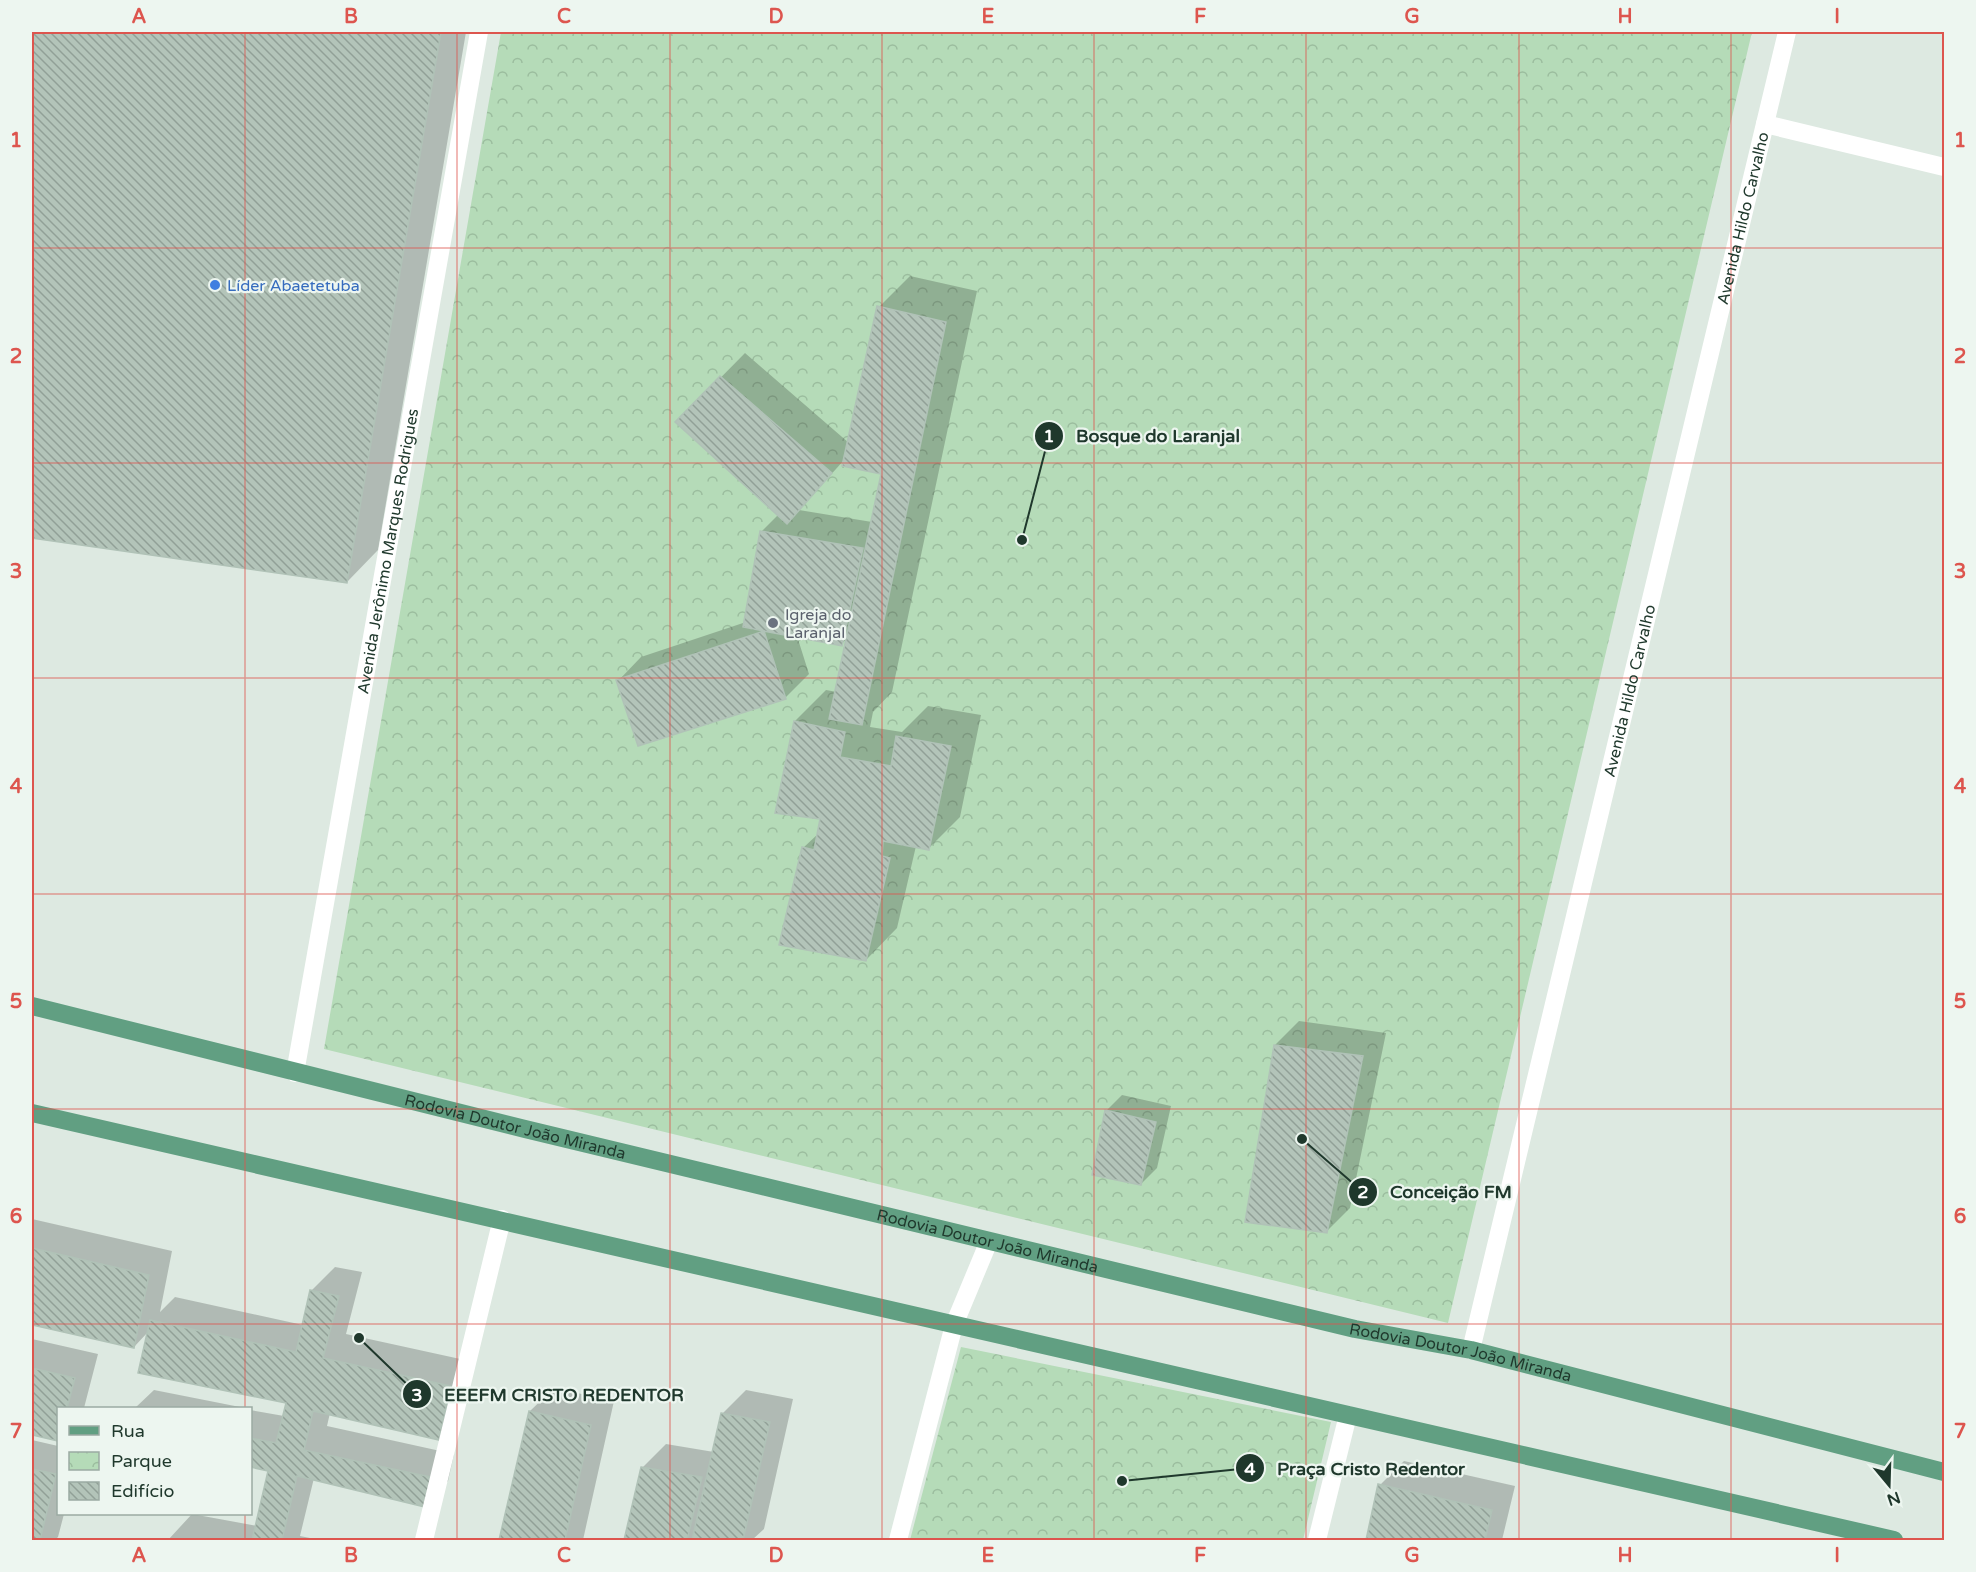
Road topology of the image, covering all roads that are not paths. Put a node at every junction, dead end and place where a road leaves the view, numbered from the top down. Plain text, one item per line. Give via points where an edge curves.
1 (479, 32) edge
2 (1787, 32) edge
3 (1765, 124) junction
4 (1944, 167) edge
5 (32, 1006) edge
6 (295, 1073) junction
7 (32, 1113) edge
8 (502, 1219) junction
9 (989, 1241) junction
10 (954, 1325) junction
11 (1471, 1350) junction
12 (1348, 1414) junction
13 (1944, 1472) edge
14 (424, 1540) edge
15 (898, 1540) edge
16 (1317, 1540) edge
17 (1894, 1540) edge

1 - 6 street, Avenida Jerônimo Marques Rodrigues
2 - 3 street, Avenida Hildo Carvalho
3 - 4 street
3 - 11 street, Avenida Hildo Carvalho
5 - 6 main road, Rodovia Doutor João Miranda
6 - 9 main road, Rodovia Doutor João Miranda
7 - 8 main road
8 - 10 main road
8 - 14 street
9 - 10 street
9 - 11 main road, Rodovia Doutor João Miranda via 1355,1329
10 - 12 main road
10 - 15 street
11 - 13 main road, Rodovia Doutor João Miranda
12 - 16 street
12 - 17 main road

